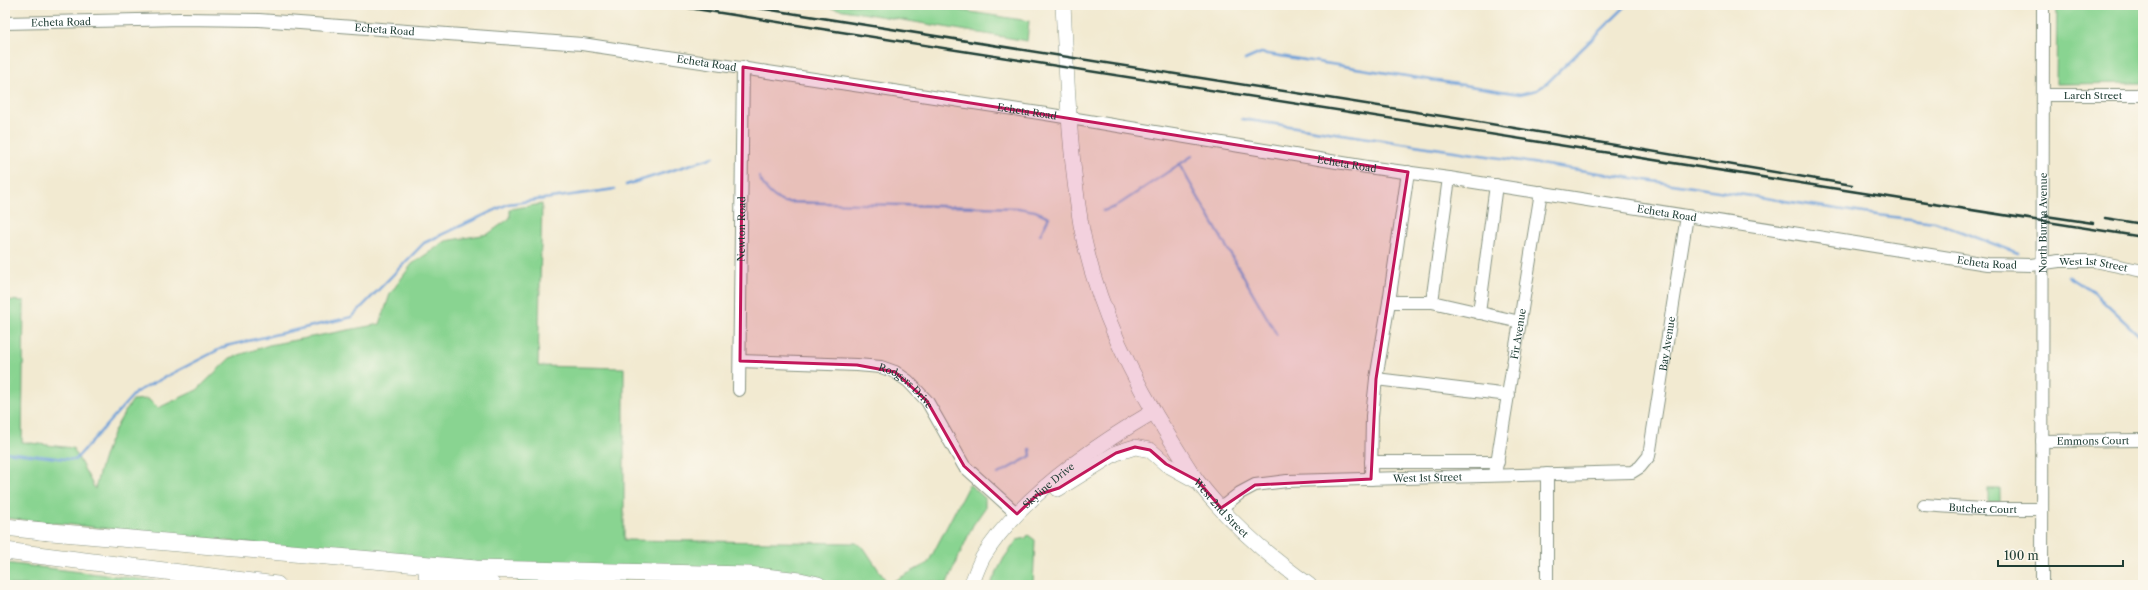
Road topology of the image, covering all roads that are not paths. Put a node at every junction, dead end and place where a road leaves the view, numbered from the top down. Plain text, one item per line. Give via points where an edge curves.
1 (1063, 5) edge
2 (2043, 5) edge
3 (5, 23) edge
4 (743, 67) junction
5 (2143, 94) edge
6 (2043, 96) junction
7 (1069, 118) junction
8 (1408, 172) junction
9 (1449, 178) junction
10 (1496, 185) junction
11 (1540, 192) junction
12 (1686, 216) junction
13 (2044, 263) junction
14 (2143, 271) edge
15 (1389, 302) junction
16 (1432, 302) junction
17 (1479, 313) junction
18 (1520, 322) junction
19 (740, 361) junction
20 (1376, 379) junction
21 (739, 390) dead end
22 (1509, 395) junction
23 (1153, 412) junction
24 (2143, 440) edge
25 (2042, 441) junction
26 (1371, 462) junction
27 (1498, 462) junction
28 (1640, 467) joint
29 (1547, 474) junction
30 (1496, 475) junction
31 (1371, 479) junction
32 (1198, 482) junction
33 (1037, 495) junction
34 (1924, 505) dead end
35 (1221, 508) junction
36 (2042, 509) junction
37 (1017, 514) junction
38 (5, 527) edge
39 (40, 531) junction
40 (5, 551) edge
41 (219, 578) junction
42 (251, 585) edge
43 (277, 585) edge
44 (492, 585) edge
45 (818, 585) edge
46 (971, 585) edge
47 (1309, 585) edge
48 (1547, 585) edge
49 (2042, 585) edge

1 - 7 main road, West 2nd Street
2 - 6 street, North Burma Avenue
3 - 4 street, Echeta Road via 259,20 582,44
4 - 7 street, Echeta Road
4 - 19 street, Newton Road
5 - 6 street, Larch Street
6 - 13 street, North Burma Avenue
7 - 8 street, Echeta Road
7 - 23 main road, West 2nd Street via 1081,224 1089,262 1118,341
8 - 9 street, Echeta Road
8 - 15 street
9 - 10 street, Echeta Road
9 - 16 street
10 - 11 street, Echeta Road
10 - 17 street
11 - 12 street, Echeta Road
11 - 18 street, Fir Avenue
12 - 13 street, Echeta Road via 1987,264
12 - 28 street, Bay Avenue via 1649,456
13 - 14 street, West 1st Street via 2094,261
13 - 25 street, North Burma Avenue
15 - 16 street
15 - 20 street
16 - 17 street
17 - 18 street
18 - 22 street, Fir Avenue
19 - 21 street, Newton Road
19 - 37 street, Rodgers Drive via 857,365 882,367 895,372 908,381 927,401 964,466
20 - 22 street
20 - 26 street
22 - 27 street, Fir Avenue
23 - 32 main road, West 2nd Street
23 - 33 main road, Skyline Drive via 1082,459
24 - 25 street, Emmons Court
25 - 36 street, North Burma Avenue
26 - 27 street
26 - 31 street
27 - 30 street, Fir Avenue
28 - 29 street, West 1st Street via 1632,472
29 - 30 street, West 1st Street
29 - 48 street
30 - 31 street, West 1st Street
31 - 35 street, West 1st Street via 1255,484 1240,492
32 - 33 main road via 1166,464 1150,450 1136,447 1116,453 1059,488
32 - 35 main road, West 2nd Street
33 - 37 main road, Skyline Drive
34 - 36 street, Butcher Court via 1981,509
35 - 47 main road, West 2nd Street via 1257,544
36 - 49 street, North Burma Avenue
37 - 46 main road, Skyline Drive via 983,558
38 - 39 highway
39 - 44 highway via 375,568
39 - 45 highway via 476,569 748,575
40 - 41 highway
41 - 42 highway
41 - 43 highway

